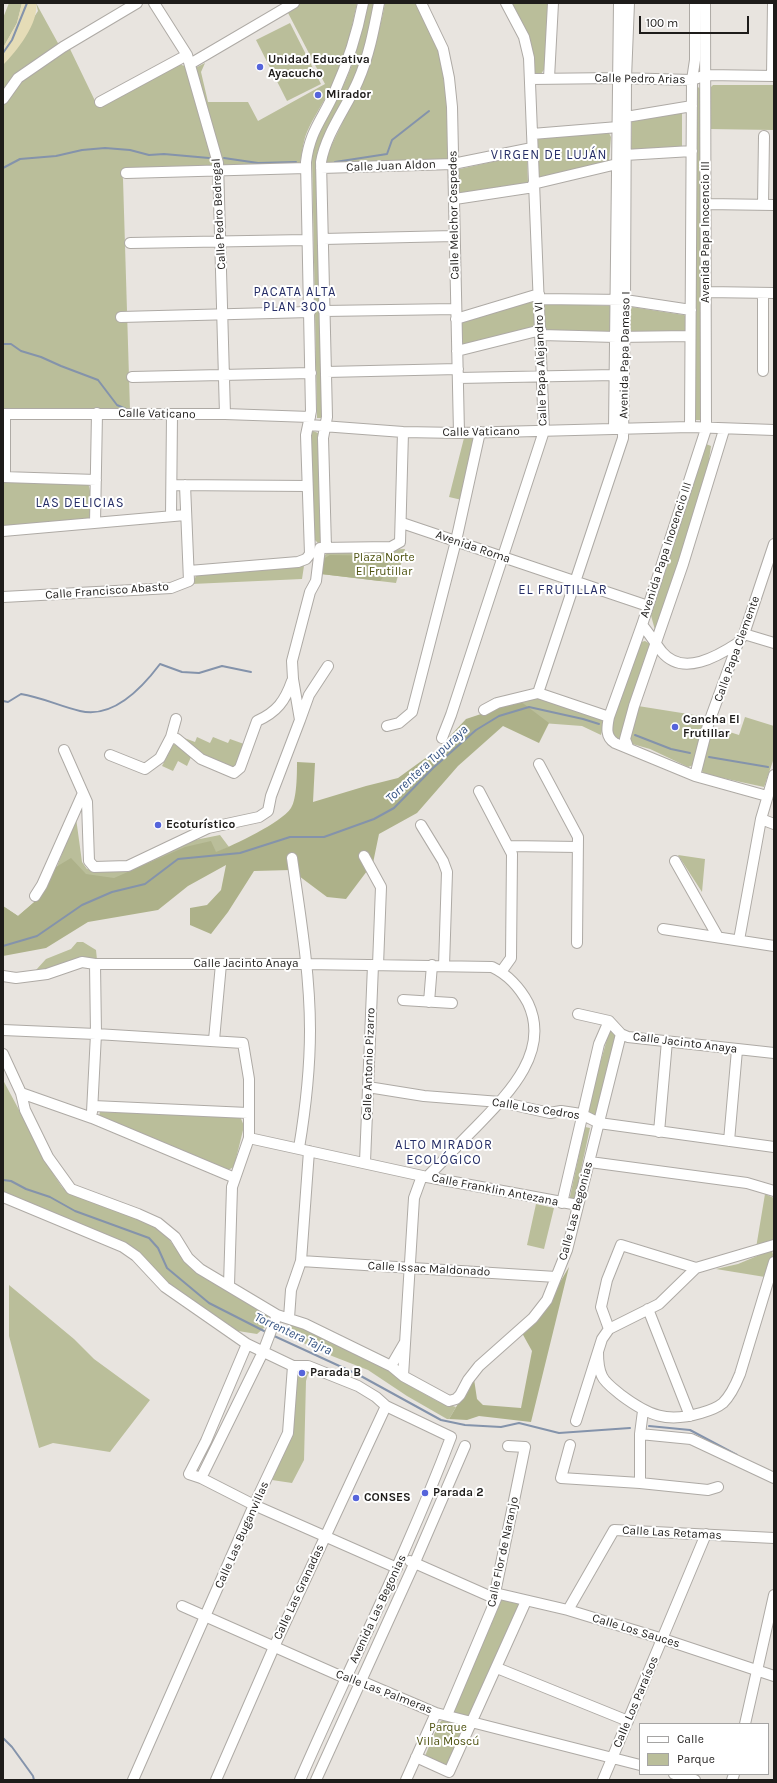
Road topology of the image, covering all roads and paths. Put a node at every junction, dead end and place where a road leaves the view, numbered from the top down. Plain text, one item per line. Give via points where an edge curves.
1 (137, 3) edge
2 (154, 3) edge
3 (294, 3) edge
4 (363, 3) edge
5 (379, 3) edge
6 (421, 3) edge
7 (506, 3) edge
8 (553, 3) edge
9 (620, 3) edge
10 (629, 3) edge
11 (695, 3) edge
12 (705, 3) edge
13 (773, 3) edge
14 (279, 7) edge
15 (188, 60) junction
16 (706, 75) junction
17 (773, 76) edge
18 (549, 78) junction
19 (622, 78) junction
20 (530, 79) junction
21 (692, 80) junction
22 (3, 99) edge
23 (100, 102) dead end
24 (692, 106) junction
25 (626, 117) junction
26 (618, 128) junction
27 (532, 134) junction
28 (764, 136) dead end
29 (532, 148) junction
30 (692, 151) junction
31 (626, 155) junction
32 (453, 164) junction
33 (617, 164) junction
34 (306, 168) junction
35 (321, 168) junction
36 (219, 170) junction
37 (126, 173) dead end
38 (533, 186) junction
39 (455, 199) junction
40 (706, 204) junction
41 (763, 205) junction
42 (774, 205) edge
43 (454, 236) junction
44 (323, 239) junction
45 (308, 240) junction
46 (221, 242) junction
47 (130, 243) dead end
48 (706, 292) junction
49 (763, 293) junction
50 (774, 293) edge
51 (540, 296) junction
52 (621, 300) junction
53 (691, 310) junction
54 (324, 311) junction
55 (310, 312) junction
56 (456, 314) junction
57 (223, 315) junction
58 (121, 317) dead end
59 (541, 332) junction
60 (690, 336) junction
61 (620, 337) junction
62 (457, 351) junction
63 (763, 371) dead end
64 (326, 372) junction
65 (458, 373) junction
66 (224, 374) junction
67 (311, 374) junction
68 (615, 375) junction
69 (132, 377) dead end
70 (542, 377) junction
71 (97, 413) junction
72 (4, 414) edge
73 (172, 414) junction
74 (225, 414) junction
75 (309, 421) junction
76 (326, 425) junction
77 (690, 428) junction
78 (619, 429) junction
79 (706, 429) junction
80 (724, 430) junction
81 (774, 430) edge
82 (544, 431) junction
83 (404, 432) junction
84 (480, 432) junction
85 (459, 433) junction
86 (4, 477) edge
87 (96, 480) junction
88 (172, 485) junction
89 (185, 485) junction
90 (307, 486) junction
91 (185, 515) junction
92 (171, 516) junction
93 (95, 523) junction
94 (402, 523) junction
95 (3, 531) edge
96 (456, 541) junction
97 (774, 544) edge
98 (319, 548) junction
99 (503, 557) junction
100 (189, 571) junction
101 (575, 581) junction
102 (3, 597) edge
103 (648, 606) junction
104 (642, 625) junction
105 (741, 638) junction
106 (657, 642) junction
107 (774, 643) edge
108 (328, 666) dead end
109 (293, 679) junction
110 (538, 693) junction
111 (484, 710) dead end
112 (609, 717) junction
113 (176, 719) dead end
114 (300, 720) junction
115 (387, 726) dead end
116 (171, 737) junction
117 (442, 738) dead end
118 (628, 747) junction
119 (64, 750) dead end
120 (110, 755) dead end
121 (539, 764) dead end
122 (695, 776) junction
123 (774, 776) edge
124 (479, 791) dead end
125 (83, 793) junction
126 (767, 796) junction
127 (761, 819) junction
128 (774, 824) edge
129 (421, 825) dead end
130 (509, 846) junction
131 (578, 847) junction
132 (364, 856) dead end
133 (292, 858) dead end
134 (675, 861) dead end
135 (35, 896) dead end
136 (663, 929) dead end
137 (718, 937) junction
138 (739, 940) junction
139 (578, 943) dead end
140 (774, 946) edge
141 (95, 964) junction
142 (221, 964) junction
143 (306, 964) junction
144 (375, 965) junction
145 (432, 965) junction
146 (444, 966) junction
147 (502, 972) junction
148 (3, 976) edge
149 (403, 1000) dead end
150 (429, 1002) junction
151 (452, 1003) dead end
152 (578, 1014) dead end
153 (609, 1021) junction
154 (3, 1030) edge
155 (96, 1034) junction
156 (621, 1034) junction
157 (214, 1040) junction
158 (667, 1041) junction
159 (738, 1050) junction
160 (774, 1053) edge
161 (3, 1054) edge
162 (368, 1086) junction
163 (21, 1093) junction
164 (500, 1102) junction
165 (93, 1106) junction
166 (248, 1113) junction
167 (582, 1114) junction
168 (92, 1118) junction
169 (599, 1123) junction
170 (659, 1132) junction
171 (248, 1138) junction
172 (729, 1141) junction
173 (774, 1147) edge
174 (304, 1150) junction
175 (364, 1162) junction
176 (590, 1162) junction
177 (425, 1177) junction
178 (235, 1178) junction
179 (774, 1191) edge
180 (3, 1197) edge
181 (562, 1203) junction
182 (578, 1205) junction
183 (774, 1245) edge
184 (301, 1261) junction
185 (774, 1262) edge
186 (409, 1268) junction
187 (696, 1268) junction
188 (556, 1277) junction
189 (229, 1285) junction
190 (648, 1309) junction
191 (277, 1315) junction
192 (289, 1318) junction
193 (609, 1329) junction
194 (407, 1339) junction
195 (247, 1344) junction
196 (598, 1352) junction
197 (266, 1353) junction
198 (293, 1366) junction
199 (391, 1366) junction
200 (403, 1376) junction
201 (386, 1406) junction
202 (643, 1411) junction
203 (690, 1416) junction
204 (576, 1421) dead end
205 (640, 1434) junction
206 (570, 1445) dead end
207 (465, 1446) dead end
208 (508, 1446) dead end
209 (201, 1478) junction
210 (774, 1478) edge
211 (640, 1483) junction
212 (718, 1487) dead end
213 (430, 1494) junction
214 (441, 1500) junction
215 (254, 1505) junction
216 (706, 1534) junction
217 (325, 1536) junction
218 (774, 1538) edge
219 (402, 1558) junction
220 (415, 1562) junction
221 (397, 1568) junction
222 (496, 1596) junction
223 (774, 1596) edge
224 (526, 1601) junction
225 (182, 1606) dead end
226 (568, 1610) junction
227 (205, 1616) junction
228 (663, 1639) junction
229 (274, 1647) junction
230 (496, 1668) junction
231 (757, 1671) junction
232 (774, 1676) edge
233 (345, 1678) junction
234 (361, 1681) junction
235 (436, 1713) junction
236 (447, 1715) junction
237 (628, 1721) junction
238 (471, 1723) junction
239 (745, 1723) edge
240 (416, 1757) junction
241 (612, 1757) junction
242 (639, 1764) edge
243 (678, 1775) edge
244 (133, 1780) edge
245 (216, 1780) edge
246 (300, 1780) edge
247 (316, 1780) edge
248 (406, 1780) edge
249 (603, 1780) edge
250 (695, 1780) edge

1 - 22 street via 63,47 18,78
2 - 15 street, Calle Pedro Bedregal
3 - 14 street
4 - 34 street via 350,58 310,138
5 - 35 street via 359,79 329,137 323,152
6 - 32 street, Calle Melchor Cespedes via 443,49 446,63 452,107
7 - 20 street, Calle Papa Alejandro VI via 527,46
8 - 18 street
9 - 19 street, Avenida Papa Damaso I
10 - 19 street, Avenida Papa Damaso I
11 - 21 street, Avenida Papa Inocencio III via 695,60
12 - 16 street, Avenida Papa Inocencio III
13 - 17 street
14 - 15 street
15 - 23 street
15 - 36 street, Calle Pedro Bedregal via 210,130
16 - 17 street, Calle Pedro Arias
16 - 21 street, Calle Pedro Arias
16 - 40 street, Avenida Papa Inocencio III
18 - 19 street, Calle Pedro Arias
18 - 20 street, Calle Pedro Arias
19 - 21 street, Calle Pedro Arias
19 - 25 street, Avenida Papa Damaso I
19 - 26 street, Avenida Papa Damaso I
20 - 27 street, Calle Papa Alejandro VI
21 - 24 street, Avenida Papa Inocencio III
24 - 25 street
24 - 30 street, Avenida Papa Inocencio III
25 - 31 street, Avenida Papa Damaso I
26 - 27 street
26 - 33 street, Avenida Papa Damaso I
27 - 29 street, Calle Papa Alejandro VI
28 - 41 street
29 - 32 street, Calle Juan Aldon
29 - 38 street, Calle Papa Alejandro VI
30 - 31 street
30 - 53 street, Avenida Papa Inocencio III
31 - 52 street, Avenida Papa Damaso I
32 - 35 street, Calle Juan Aldon
32 - 39 street, Calle Melchor Cespedes
33 - 38 street
33 - 52 street, Avenida Papa Damaso I
34 - 36 street
34 - 45 street
35 - 44 street
36 - 37 street
36 - 46 street, Calle Pedro Bedregal
38 - 39 street
38 - 51 street, Calle Papa Alejandro VI
39 - 43 street, Calle Melchor Cespedes
40 - 41 street
40 - 48 street, Avenida Papa Inocencio III
41 - 42 street
43 - 44 street
43 - 56 street, Calle Melchor Cespedes
44 - 54 street
45 - 46 street
45 - 55 street
46 - 47 street
46 - 57 street, Calle Pedro Bedregal
48 - 49 street
48 - 79 street, Avenida Papa Inocencio III
49 - 50 street
49 - 63 street
51 - 52 street
51 - 56 street
51 - 59 street, Calle Papa Alejandro VI
52 - 53 street
52 - 61 street, Avenida Papa Damaso I
53 - 60 street, Avenida Papa Inocencio III
54 - 56 street
54 - 64 street
55 - 57 street
55 - 67 street
56 - 62 street, Calle Melchor Cespedes
57 - 58 street
57 - 66 street, Calle Pedro Bedregal
59 - 61 street
59 - 62 street
59 - 70 street, Calle Papa Alejandro VI
60 - 61 street
60 - 77 street, Avenida Papa Inocencio III
61 - 68 street, Avenida Papa Damaso I
61 - 78 street, Avenida Papa Damaso I
62 - 65 street, Calle Melchor Cespedes
64 - 65 street
64 - 76 street
65 - 70 street
65 - 85 street, Calle Melchor Cespedes
66 - 67 street
66 - 69 street
66 - 74 street, Calle Pedro Bedregal
67 - 75 street
68 - 70 street
68 - 78 street, Avenida Papa Damaso I
70 - 82 street, Calle Papa Alejandro VI
71 - 72 street, Calle Vaticano
71 - 73 street, Calle Vaticano
71 - 87 street
72 - 86 street
73 - 74 street, Calle Vaticano
73 - 88 street
74 - 75 street, Calle Vaticano
75 - 76 street, Calle Vaticano
75 - 90 street via 306,435
76 - 83 street, Calle Vaticano
76 - 98 street via 323,438
77 - 78 street, Calle Vaticano
77 - 79 street, Calle Vaticano
78 - 82 street, Calle Vaticano
78 - 101 street, Avenida Papa Damaso I via 623,438
79 - 80 street, Calle Vaticano
79 - 103 street, Avenida Papa Inocencio III
80 - 81 street, Calle Vaticano
80 - 106 street, Avenida Papa Inocencio III
82 - 84 street, Calle Vaticano
82 - 99 street, Calle Papa Alejandro VI
83 - 85 street, Calle Vaticano
83 - 94 street
84 - 85 street, Calle Vaticano
84 - 96 street
86 - 87 street
87 - 93 street
88 - 89 street
88 - 92 street
89 - 90 street
89 - 91 street
90 - 98 street
91 - 92 street
91 - 100 street
92 - 93 street
93 - 95 street
94 - 96 street, Avenida Roma
94 - 98 street via 400,542 394,546
96 - 99 street, Avenida Roma
96 - 115 street via 412,712 399,723
97 - 105 street, Calle Papa Clemente
98 - 100 street via 298,562
98 - 109 street via 316,581 310,592 295,644 292,661
99 - 101 street, Avenida Roma
99 - 117 street, Calle Papa Alejandro VI
100 - 102 street, Calle Francisco Abasto via 189,581 171,588
101 - 103 street, Avenida Roma
101 - 110 street, Avenida Papa Damaso I
103 - 104 street, Avenida Papa Inocencio III
104 - 106 street
104 - 112 street, Avenida Papa Inocencio III
105 - 106 street via 708,660 694,664 671,659 662,653
105 - 107 street
105 - 122 street, Calle Papa Clemente via 708,726
106 - 118 street, Avenida Papa Inocencio III via 624,739
108 - 114 street via 309,695
109 - 114 street
109 - 116 street via 286,697 271,714 257,721 240,768 234,773 201,759
110 - 111 street via 497,703
110 - 112 street
112 - 118 street, Avenida Papa Inocencio III via 609,738
113 - 116 street
114 - 125 street via 271,796 268,811 259,817 208,828 128,866 94,866 89,861 87,802
116 - 120 street via 160,758 145,769
118 - 122 street
119 - 125 street
121 - 131 street via 578,837
122 - 126 street
123 - 126 street
124 - 130 street
125 - 135 street via 42,886
126 - 127 street
127 - 128 street
127 - 138 street
129 - 146 street via 447,872
130 - 131 street
130 - 147 street via 512,854 511,958
131 - 139 street
132 - 144 street, Calle Antonio Pizarro via 381,887
133 - 143 street
134 - 137 street
136 - 137 street
137 - 138 street
138 - 140 street
141 - 142 street, Calle Jacinto Anaya
141 - 148 street, Calle Jacinto Anaya via 82,962 47,974 16,978
141 - 155 street
142 - 143 street, Calle Jacinto Anaya
142 - 157 street
143 - 144 street, Calle Jacinto Anaya
143 - 174 street via 310,1030 303,1126
144 - 145 street, Calle Jacinto Anaya
144 - 162 street, Calle Antonio Pizarro
145 - 146 street, Calle Jacinto Anaya
145 - 150 street
146 - 147 street, Calle Jacinto Anaya via 492,967
147 - 164 street via 526,999 535,1025 535,1037 525,1067
149 - 150 street
150 - 151 street
152 - 153 street
153 - 156 street, Calle Jacinto Anaya
153 - 167 street, Calle Las Begonias via 599,1044
154 - 155 street
155 - 157 street
155 - 165 street
156 - 158 street, Calle Jacinto Anaya
156 - 169 street, Calle Las Begonias
157 - 166 street via 243,1043 249,1080
158 - 159 street, Calle Jacinto Anaya
158 - 170 street
159 - 160 street, Calle Jacinto Anaya
159 - 172 street
161 - 163 street
162 - 164 street, Calle Los Cedros via 424,1096
162 - 175 street, Calle Antonio Pizarro
163 - 168 street
163 - 189 street via 24,1110 48,1157 71,1189 158,1223 175,1238 188,1258 200,1269
164 - 167 street, Calle Los Cedros via 550,1113 561,1111
164 - 177 street
165 - 166 street
165 - 168 street
166 - 171 street
167 - 169 street, Calle Los Cedros
167 - 181 street, Calle Las Begonias
168 - 178 street
169 - 170 street, Calle Los Cedros
169 - 176 street, Calle Las Begonias
170 - 172 street, Calle Los Cedros
171 - 174 street, Calle Franklin Antezana
171 - 178 street
172 - 173 street, Calle Los Cedros
174 - 175 street, Calle Franklin Antezana
174 - 184 street
175 - 177 street, Calle Franklin Antezana
176 - 179 street via 747,1183
176 - 182 street, Calle Las Begonias
177 - 181 street, Calle Franklin Antezana
177 - 186 street via 414,1198
178 - 189 street via 232,1187
180 - 195 street via 123,1247 136,1256 165,1287
181 - 182 street, Calle Franklin Antezana
182 - 188 street, Calle Las Begonias via 568,1250
183 - 187 street
184 - 186 street, Calle Issac Maldonado
184 - 192 street via 291,1290
185 - 203 street via 750,1347 732,1391 722,1403 711,1410
186 - 188 street, Calle Issac Maldonado
186 - 194 street
187 - 190 street via 671,1294
187 - 193 street via 622,1245 607,1280 601,1307
188 - 200 street, Calle Las Begonias via 542,1307 479,1366 456,1400 442,1398
189 - 191 street
190 - 193 street
190 - 203 street
191 - 192 street
191 - 197 street
192 - 199 street
193 - 196 street via 602,1339
194 - 199 street
194 - 200 street
195 - 197 street
195 - 209 street via 189,1474
196 - 202 street via 598,1365 602,1377
196 - 204 street
197 - 198 street
197 - 209 street
198 - 201 street via 308,1366 358,1386
198 - 215 street, Calle Las Buganvillas via 288,1433
199 - 200 street
201 - 213 street, Avenida Las Begonias via 451,1437
201 - 217 street, Calle Las Granadas
202 - 203 street via 670,1418
202 - 205 street
205 - 210 street via 691,1439
205 - 211 street
206 - 211 street via 562,1478
207 - 214 street, Avenida Las Begonias
208 - 222 street, Calle Flor de Naranjo via 525,1447
209 - 215 street
211 - 212 street via 708,1490
213 - 214 street
213 - 219 street, Avenida Las Begonias
214 - 220 street, Avenida Las Begonias
215 - 217 street
215 - 227 street, Calle Las Buganvillas
216 - 218 street, Calle Las Retamas
216 - 226 street, Calle Las Retamas via 614,1530
216 - 228 street, Calle Los Paraísos
217 - 221 street
217 - 229 street, Calle Las Granadas
219 - 220 street, Calle Los Sauces
219 - 221 street, Avenida Las Begonias
220 - 222 street, Calle Los Sauces
220 - 234 street, Avenida Las Begonias
221 - 233 street, Avenida Las Begonias
222 - 224 street, Calle Los Sauces
222 - 236 street, Calle Flor de Naranjo
223 - 231 street
224 - 226 street, Calle Los Sauces
224 - 230 street
225 - 227 street, Calle Las Palmeras
226 - 228 street, Calle Los Sauces
227 - 229 street, Calle Las Palmeras
227 - 244 street, Calle Las Buganvillas
228 - 231 street, Calle Los Sauces
228 - 237 street, Calle Los Paraísos
229 - 233 street, Calle Las Palmeras
229 - 245 street, Calle Las Granadas
230 - 237 street
230 - 238 street
231 - 232 street, Calle Los Sauces
231 - 239 street
233 - 234 street, Calle Las Palmeras
233 - 246 street, Avenida Las Begonias
234 - 235 street, Calle Las Palmeras
234 - 247 street, Avenida Las Begonias
235 - 236 street, Calle Las Palmeras
235 - 240 street
236 - 238 street, Calle Las Palmeras
237 - 241 street, Calle Los Paraísos
238 - 240 street via 449,1772
238 - 241 street, Calle Las Palmeras
240 - 248 street
241 - 242 street, Calle Las Palmeras
241 - 249 street, Calle Los Paraísos
243 - 250 street

